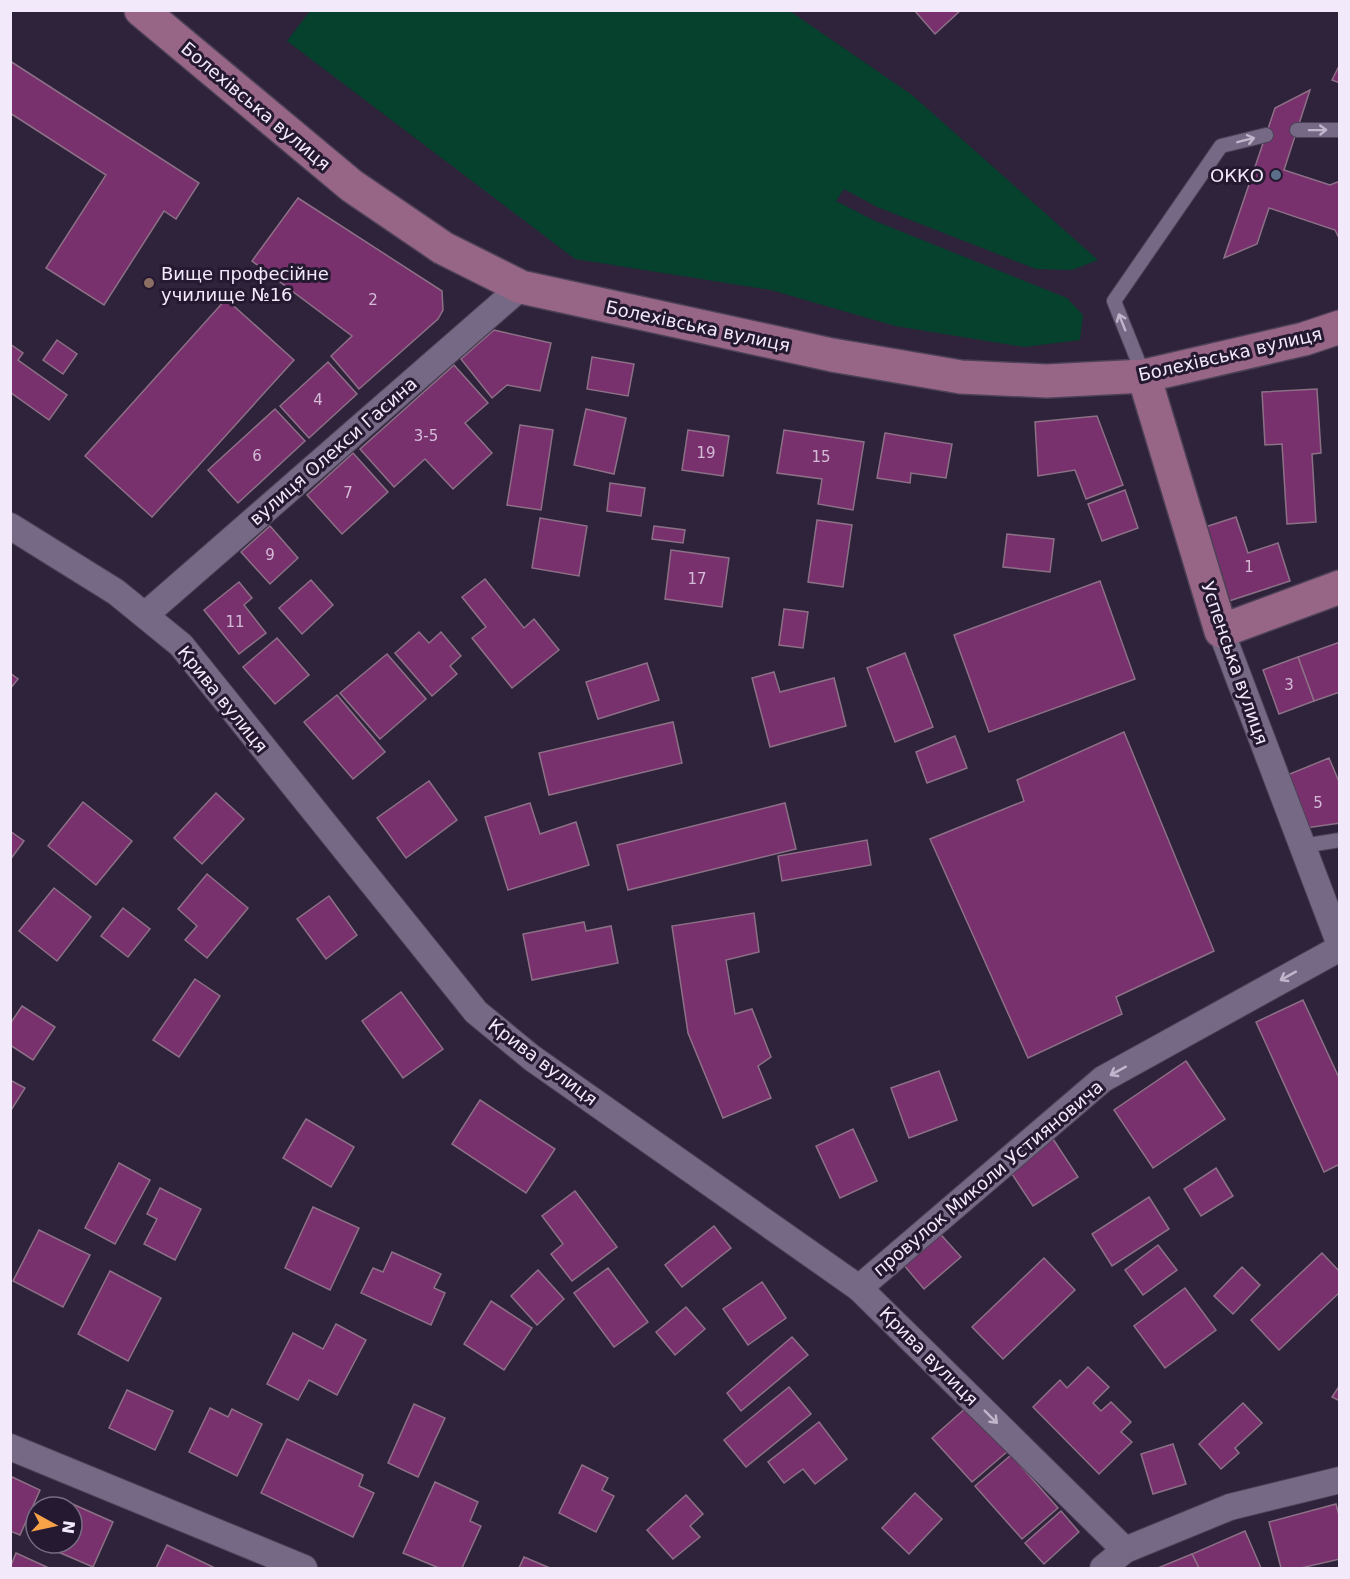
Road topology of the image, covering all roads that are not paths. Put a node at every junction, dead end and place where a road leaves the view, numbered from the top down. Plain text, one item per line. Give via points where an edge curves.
1 (141, 10) edge
2 (1297, 130) dead end
3 (1340, 130) edge
4 (1266, 135) dead end
5 (521, 287) junction
6 (1340, 327) edge
7 (1144, 376) junction
8 (10, 526) edge
9 (1340, 587) edge
10 (145, 615) junction
11 (1221, 632) junction
12 (1340, 840) edge
13 (1302, 846) junction
14 (1340, 946) edge
15 (859, 1288) junction
16 (10, 1447) edge
17 (1340, 1480) edge
18 (1125, 1550) junction
19 (304, 1569) edge
20 (1103, 1569) edge

1 - 5 main road, Болехівська вулиця via 352,186 443,248
2 -> 3 lane
7 -> 4 lane via 1114,301 1221,147
5 - 7 main road, Болехівська вулиця via 832,355 961,377 1047,381
5 - 10 street, вулиця Олекси Гасина
6 - 7 main road, Болехівська вулиця
7 - 11 main road, Успенська вулиця
8 - 10 street, Крива вулиця via 116,592
9 - 11 main road
10 - 15 street, Крива вулиця via 181,645 476,1012 532,1058
11 - 13 street, Успенська вулиця
12 - 13 lane
13 - 14 street, Успенська вулиця
14 -> 15 street, провулок Миколи Устияновича via 1103,1079
15 -> 18 street, Крива вулиця
16 - 19 street
17 - 18 street via 1230,1508
18 - 20 street

